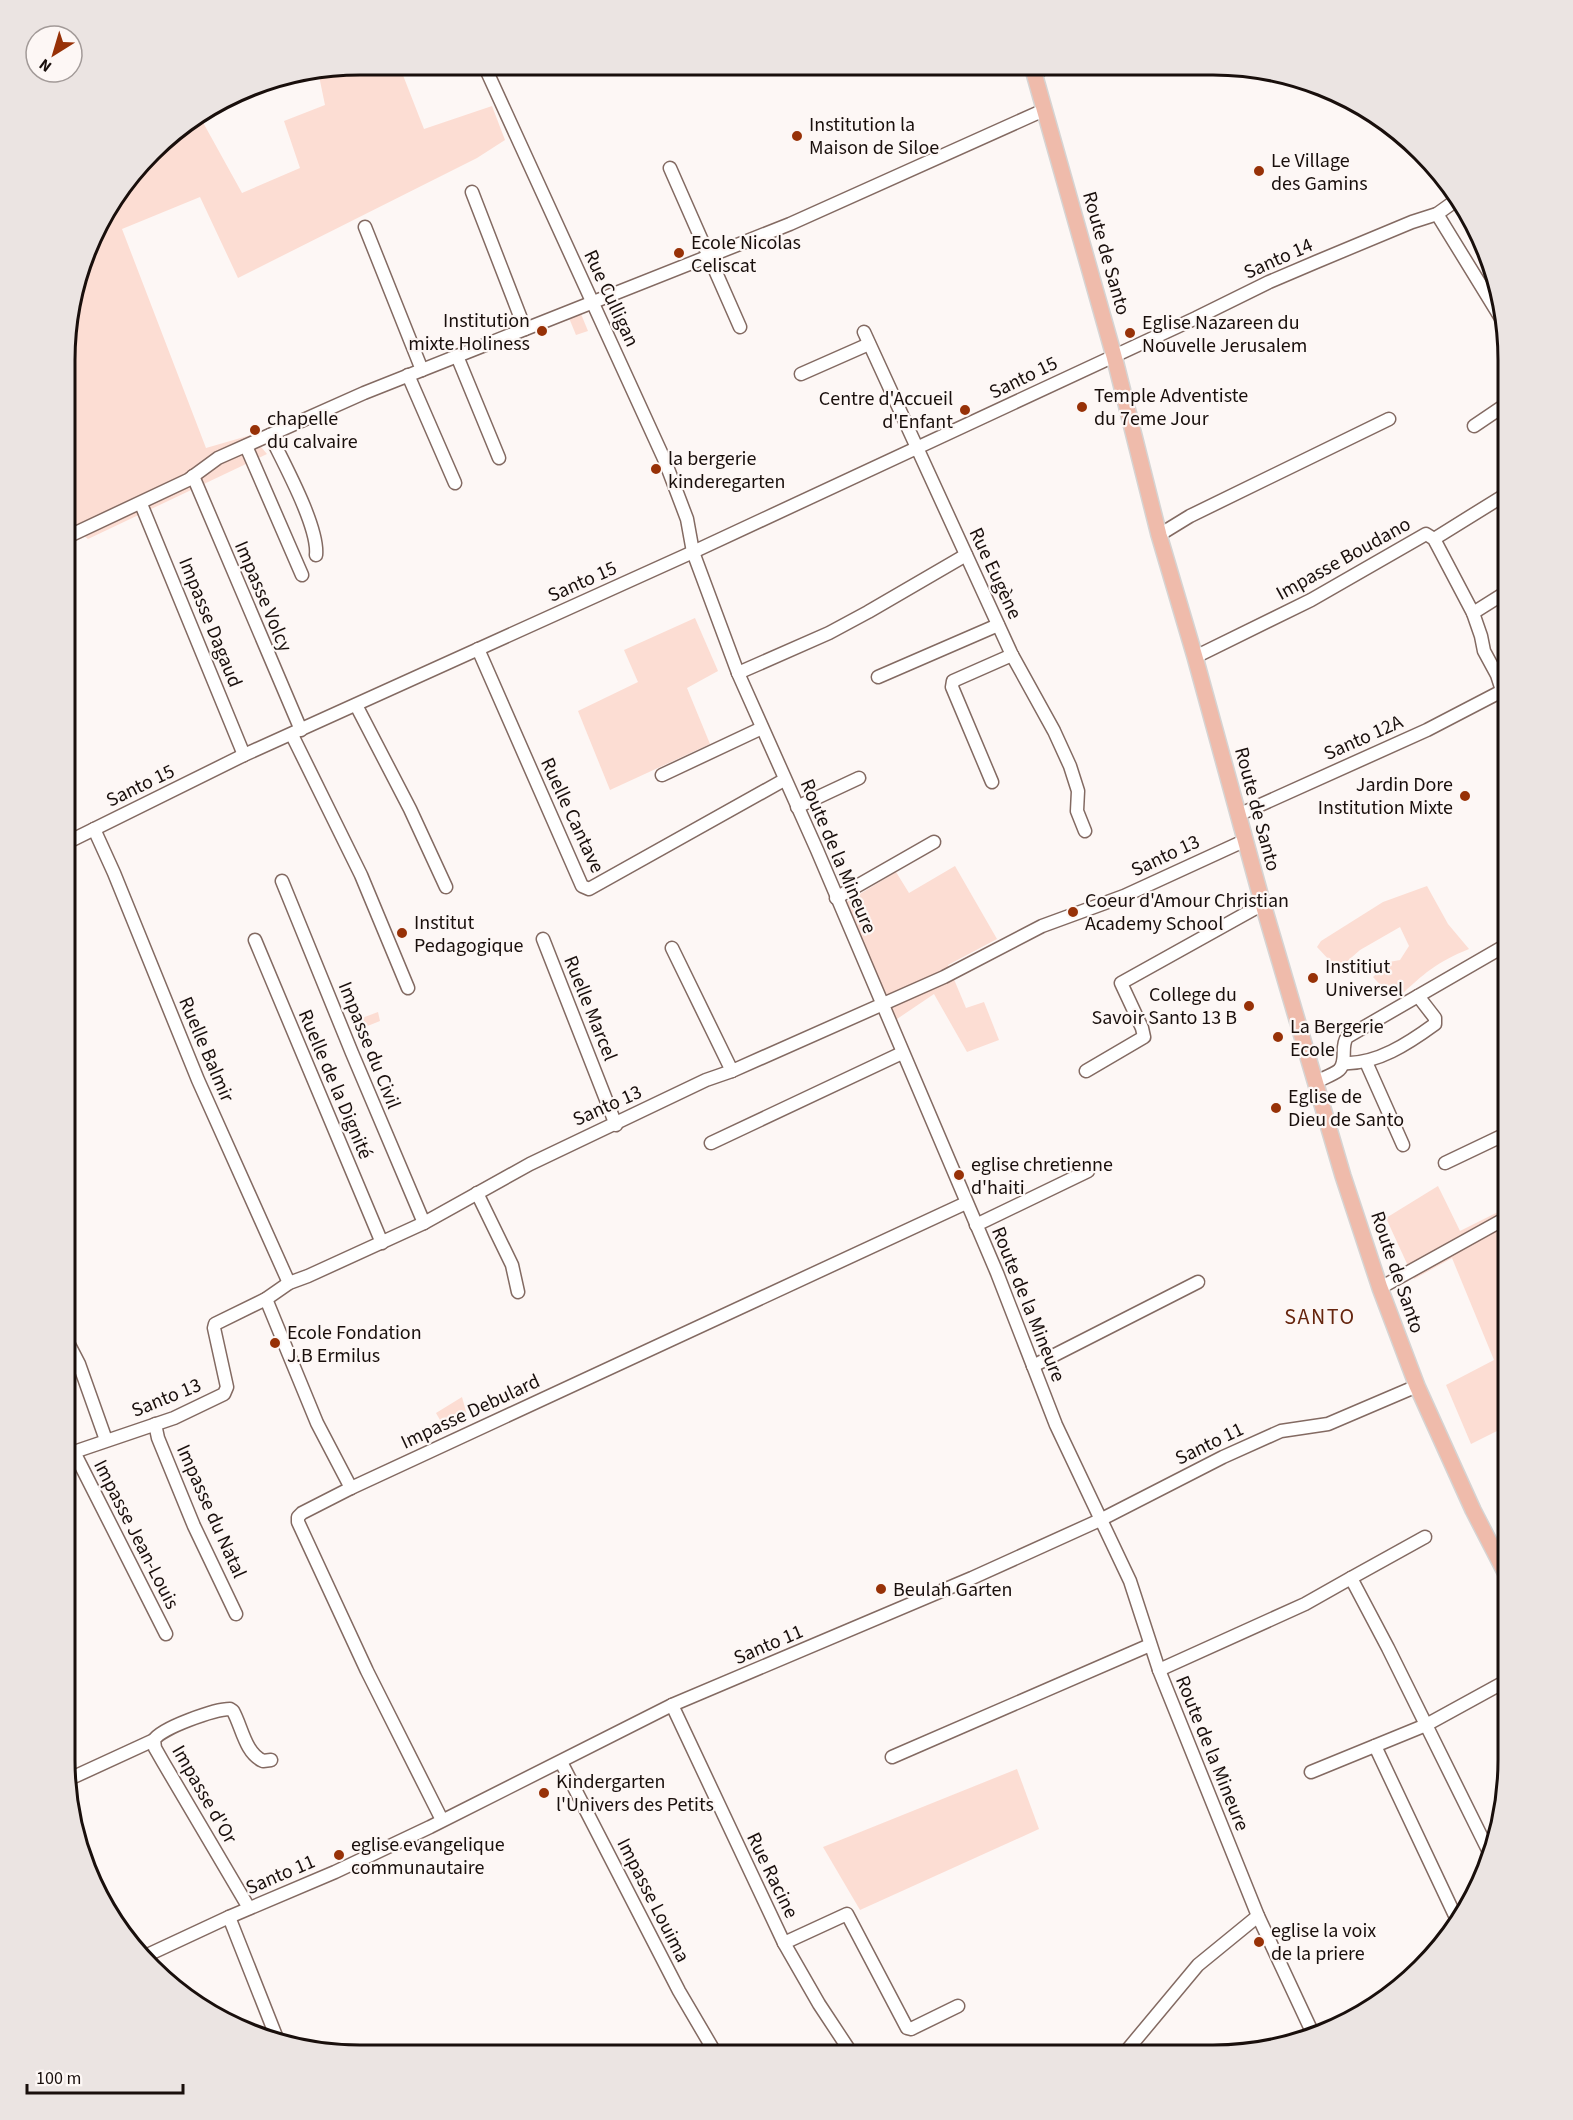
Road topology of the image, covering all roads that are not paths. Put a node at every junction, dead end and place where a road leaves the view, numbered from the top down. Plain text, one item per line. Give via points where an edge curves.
1 (489, 75) edge
2 (1034, 75) edge
3 (1044, 110) junction
4 (670, 168) dead end
5 (472, 192) dead end
6 (1452, 204) edge
7 (1437, 214) junction
8 (365, 227) dead end
9 (708, 257) junction
10 (593, 302) junction
11 (1493, 306) edge
12 (740, 327) dead end
13 (525, 329) junction
14 (864, 332) dead end
15 (869, 345) junction
16 (457, 356) junction
17 (1114, 356) junction
18 (422, 370) junction
19 (801, 374) dead end
20 (408, 375) junction
21 (1498, 410) edge
22 (1389, 418) dead end
23 (1474, 426) dead end
24 (270, 435) junction
25 (246, 446) junction
26 (917, 448) junction
27 (499, 458) dead end
28 (194, 476) junction
29 (455, 483) dead end
30 (1498, 499) edge
31 (141, 504) junction
32 (75, 533) edge
33 (1160, 536) junction
34 (1434, 539) junction
35 (693, 552) junction
36 (316, 555) dead end
37 (966, 555) junction
38 (302, 575) dead end
39 (1498, 597) edge
40 (1473, 613) junction
41 (998, 625) junction
42 (478, 649) junction
43 (1012, 655) junction
44 (1195, 657) junction
45 (738, 673) junction
46 (1497, 675) joint
47 (878, 677) dead end
48 (1498, 678) edge
49 (1498, 693) edge
50 (356, 705) junction
51 (762, 728) junction
52 (296, 733) junction
53 (244, 755) junction
54 (662, 775) dead end
55 (860, 778) dead end
56 (784, 780) junction
57 (992, 782) dead end
58 (797, 807) junction
59 (1238, 815) junction
60 (94, 829) junction
61 (1085, 831) dead end
62 (75, 838) edge
63 (1246, 840) junction
64 (934, 842) dead end
65 (282, 881) dead end
66 (446, 887) dead end
67 (836, 898) junction
68 (1263, 904) junction
69 (543, 939) dead end
70 (255, 940) dead end
71 (672, 948) dead end
72 (1498, 950) edge
73 (408, 988) dead end
74 (1418, 996) junction
75 (881, 1005) junction
76 (902, 1053) junction
77 (1366, 1062) junction
78 (1343, 1064) junction
79 (732, 1071) junction
80 (1086, 1071) dead end
81 (1316, 1082) junction
82 (616, 1125) junction
83 (1498, 1138) edge
84 (711, 1143) dead end
85 (1402, 1145) dead end
86 (1445, 1163) dead end
87 (1088, 1171) dead end
88 (477, 1193) junction
89 (966, 1203) junction
90 (424, 1223) junction
91 (1498, 1223) edge
92 (976, 1225) junction
93 (382, 1243) junction
94 (1198, 1282) dead end
95 (289, 1283) junction
96 (1380, 1288) junction
97 (518, 1292) dead end
98 (266, 1299) junction
99 (75, 1358) edge
100 (1033, 1366) junction
101 (1417, 1386) junction
102 (155, 1424) junction
103 (106, 1440) junction
104 (75, 1452) edge
105 (75, 1463) edge
106 (351, 1488) junction
107 (1100, 1520) junction
108 (1425, 1537) dead end
109 (1498, 1559) edge
110 (1352, 1578) junction
111 (236, 1614) dead end
112 (166, 1634) dead end
113 (1150, 1645) junction
114 (1159, 1670) junction
115 (1498, 1685) edge
116 (672, 1705) junction
117 (1426, 1725) junction
118 (154, 1740) junction
119 (1375, 1746) junction
120 (892, 1757) dead end
121 (271, 1760) dead end
122 (561, 1762) junction
123 (1311, 1772) dead end
124 (76, 1776) edge
125 (442, 1820) junction
126 (1485, 1844) edge
127 (249, 1908) junction
128 (1454, 1913) edge
129 (1258, 1916) junction
130 (229, 1917) junction
131 (784, 1943) junction
132 (151, 1953) edge
133 (958, 2006) dead end
134 (1310, 2028) edge
135 (274, 2032) edge
136 (711, 2045) edge
137 (846, 2045) edge
138 (1131, 2045) edge

1 - 10 street, Rue Culligan
2 - 3 main road, Route de Santo
3 - 9 street
3 - 17 main road, Route de Santo
4 - 9 street
5 - 13 street
6 - 7 street, Santo 14
7 - 11 street
7 - 17 street, Santo 14 via 1278,278
8 - 18 street
9 - 10 street
9 - 12 street
10 - 13 street
10 - 35 street, Rue Culligan via 665,461 687,519
13 - 16 street
14 - 15 street, Rue Eugène
15 - 19 street
15 - 26 street, Rue Eugène
16 - 18 street
16 - 27 street
17 - 26 street, Santo 15
17 - 33 main road, Route de Santo
18 - 20 street
20 - 24 street
20 - 29 street
21 - 23 street
22 - 33 street via 1190,516
24 - 25 street
24 - 36 street via 307,514
25 - 28 street via 218,458
25 - 38 street
26 - 35 street, Santo 15
26 - 37 street, Rue Eugène
28 - 31 street
28 - 52 street, Impasse Volcy
30 - 34 street
31 - 32 street
31 - 53 street, Impasse Dagaud
33 - 44 main road, Route de Santo
34 - 40 street, Impasse Boudano
34 - 44 street, Impasse Boudano via 1426,534 1311,600
35 - 42 street, Santo 15
35 - 45 street, Route de la Mineure
37 - 41 street, Rue Eugène
37 - 45 street via 858,618
39 - 40 street
40 - 46 street, Impasse Boudano via 1484,651
41 - 43 street, Rue Eugène
41 - 47 street
42 - 50 street, Santo 15
42 - 56 street, Ruelle Cantave via 585,888
43 - 57 street via 953,681 952,687
43 - 61 street, Rue Eugène via 1070,766 1078,792 1077,811
44 - 59 main road, Route de Santo
45 - 51 street, Route de la Mineure
46 - 48 street, Impasse Boudano
49 - 59 street, Santo 12A via 1427,730
50 - 52 street, Santo 15
50 - 66 street
51 - 54 street
51 - 56 street, Route de la Mineure
52 - 53 street, Santo 15
52 - 73 street, Impasse Volcy
53 - 60 street, Santo 15
55 - 58 street
56 - 58 street, Route de la Mineure
58 - 67 street, Route de la Mineure
59 - 63 main road, Route de Santo
60 - 62 street, Santo 15
60 - 95 street, Ruelle Balmir via 198,1080
63 - 68 main road, Route de Santo
63 - 75 street, Santo 13 via 1124,896 1042,926
64 - 67 street
65 - 90 street, Impasse du Civil
67 - 75 street, Route de la Mineure
68 - 80 street via 1121,983 1144,1037
68 - 81 main road, Route de Santo
69 - 82 street, Ruelle Marcel
70 - 93 street, Ruelle de la Dignité
71 - 79 street
72 - 74 street
74 - 77 street via 1436,1018 1435,1024
74 - 78 street via 1347,1037
75 - 76 street, Route de la Mineure
75 - 79 street, Santo 13
76 - 84 street
76 - 89 street, Route de la Mineure
77 - 78 street
77 - 85 street
78 - 81 street
79 - 82 street, Santo 13
81 - 96 main road, Route de Santo
82 - 88 street, Santo 13 via 562,1148
83 - 86 street
87 - 92 street
88 - 90 street, Santo 13
88 - 97 street via 512,1265
89 - 92 street, Route de la Mineure
89 - 106 street, Impasse Debulard
90 - 93 street, Santo 13
91 - 96 street
92 - 100 street, Route de la Mineure
93 - 95 street, Santo 13
94 - 100 street
95 - 98 street, Santo 13
96 - 101 main road, Route de Santo
98 - 102 street, Santo 13 via 215,1324 226,1391
98 - 106 street via 317,1423
99 - 103 street
100 - 107 street, Route de la Mineure
101 - 107 street, Santo 11 via 1328,1424 1281,1431
101 - 109 main road, Route de Santo
102 - 103 street, Santo 13
102 - 111 street, Impasse du Natal via 194,1526
103 - 104 street, Santo 13
105 - 112 street, Impasse Jean-Louis
106 - 125 street, Impasse Debulard via 302,1513 298,1522
107 - 113 street, Route de la Mineure via 1130,1581
107 - 116 street, Santo 11
108 - 110 street
110 - 114 street via 1305,1604
110 - 117 street
113 - 114 street, Route de la Mineure
113 - 120 street
114 - 129 street, Route de la Mineure
115 - 117 street
116 - 122 street, Santo 11
116 - 131 street, Rue Racine
117 - 119 street
117 - 126 street
118 - 121 street, Impasse d'Or via 161,1733 230,1709 250,1752 262,1761
118 - 124 street
118 - 127 street, Impasse d'Or via 155,1748
119 - 123 street
119 - 128 street
122 - 125 street, Santo 11
122 - 136 street, Impasse Louima
125 - 127 street, Santo 11
127 - 130 street, Santo 11
129 - 134 street, Route de la Mineure
129 - 138 street via 1198,1965
130 - 132 street, Santo 11
130 - 135 street
131 - 133 street via 847,1914 907,2028
131 - 137 street, Rue Racine

